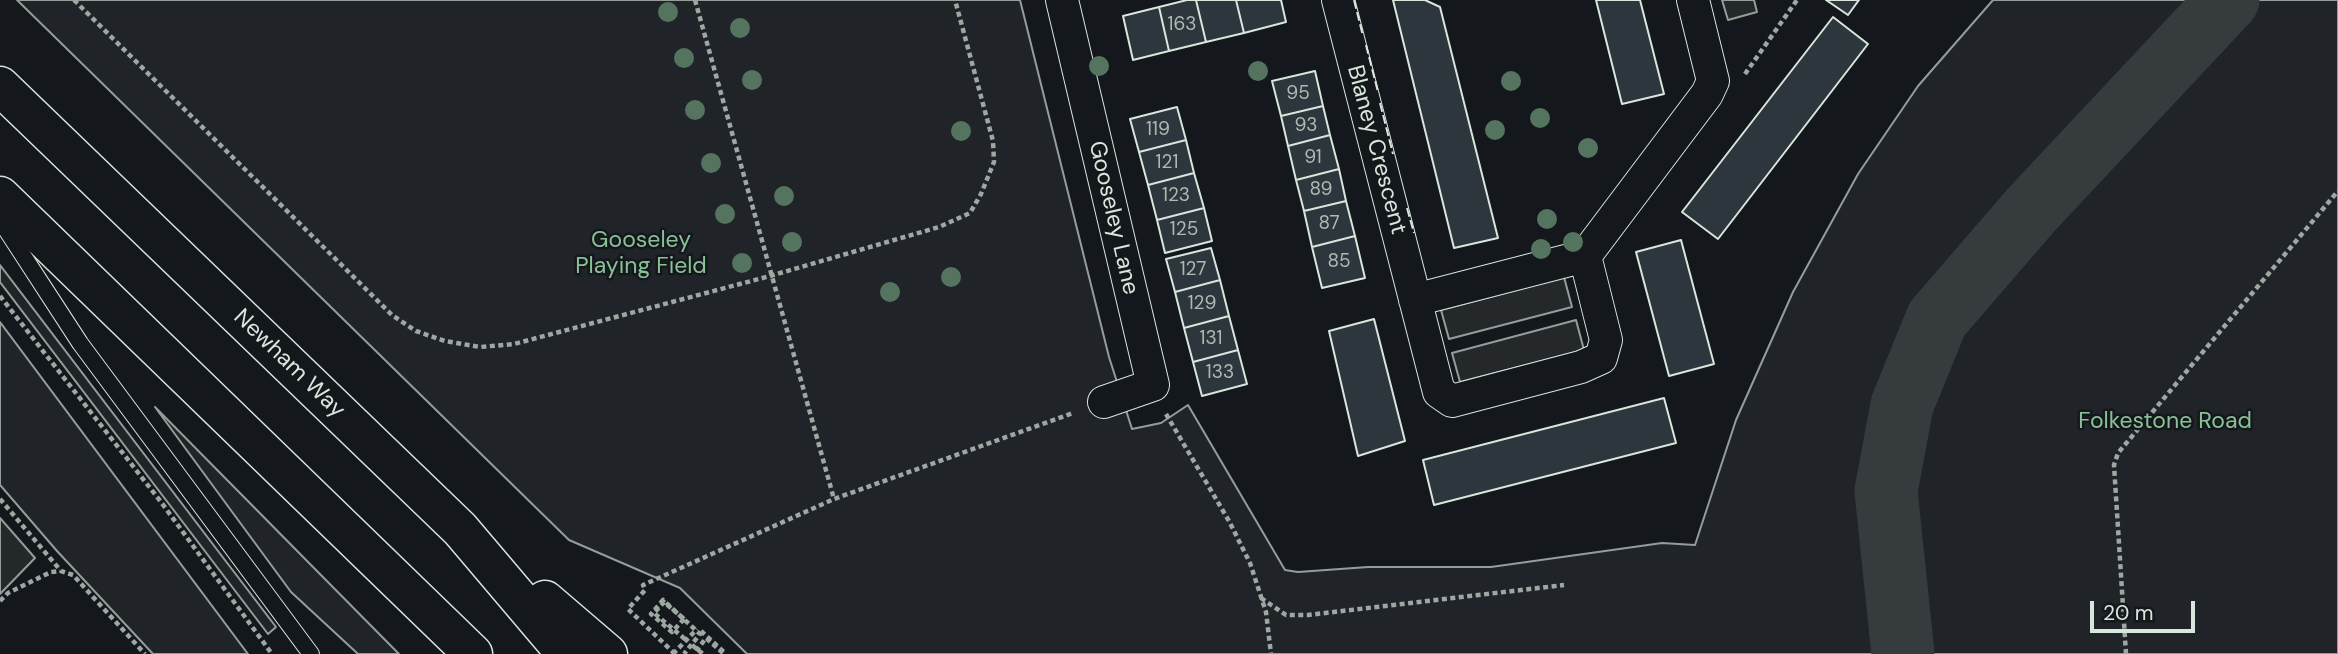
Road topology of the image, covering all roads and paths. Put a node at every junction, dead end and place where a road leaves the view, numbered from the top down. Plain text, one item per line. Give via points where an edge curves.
1 (74, 0) edge
2 (695, 0) edge
3 (955, 0) edge
4 (1062, 0) edge
5 (1338, 0) edge
6 (1693, 0) edge
7 (1797, 0) edge
8 (1744, 76) dead end
9 (0, 86) edge
10 (2338, 191) edge
11 (0, 196) edge
12 (0, 220) edge
13 (1585, 256) junction
14 (770, 276) junction
15 (0, 296) edge
16 (1415, 300) junction
17 (1153, 385) junction
18 (1104, 402) joint
19 (0, 499) edge
20 (834, 499) junction
21 (460, 529) junction
22 (61, 571) junction
23 (1564, 585) dead end
24 (1261, 598) junction
25 (0, 601) edge
26 (686, 640) junction
27 (692, 645) junction
28 (145, 654) edge
29 (272, 654) edge
30 (311, 654) edge
31 (473, 654) edge
32 (566, 654) edge
33 (608, 654) edge
34 (674, 654) edge
35 (684, 654) edge
36 (701, 654) edge
37 (725, 654) edge
38 (1271, 654) edge
39 (2126, 654) edge

1 - 14 path via 393,315 416,331 480,347 514,344
2 - 14 path
3 - 14 path via 993,141 994,162 970,212 939,227
4 - 17 street, Gooseley Lane
5 - 16 street, Blaney Crescent
6 - 13 street via 1713,81
7 - 8 path
9 - 21 highway, Newham Way
10 - 39 path via 2118,453 2114,465
11 - 31 highway
12 - 30 lane via 80,344
13 - 16 street
13 - 16 street, Blaney Crescent via 1606,341 1601,358 1452,401 1438,392
14 - 20 path
15 - 29 path via 161,502
17 - 18 street
17 - 24 path via 1229,520
18 - 20 path
19 - 22 path
20 - 34 path via 643,585 645,590 628,609
21 - 32 highway, Newham Way
21 - 33 highway
22 - 25 path via 8,593
22 - 28 path via 73,575
23 - 24 path via 1308,615 1286,615
24 - 38 path
26 - 27 path, bridge via 678,633 670,626 654,613 664,602 684,619 678,625 672,632 651,614 663,600 688,622 700,634
26 - 34 path, bridge
26 - 37 path, bridge via 697,629
27 - 35 path
27 - 36 path
36 - 37 path, bridge via 696,650 706,638

